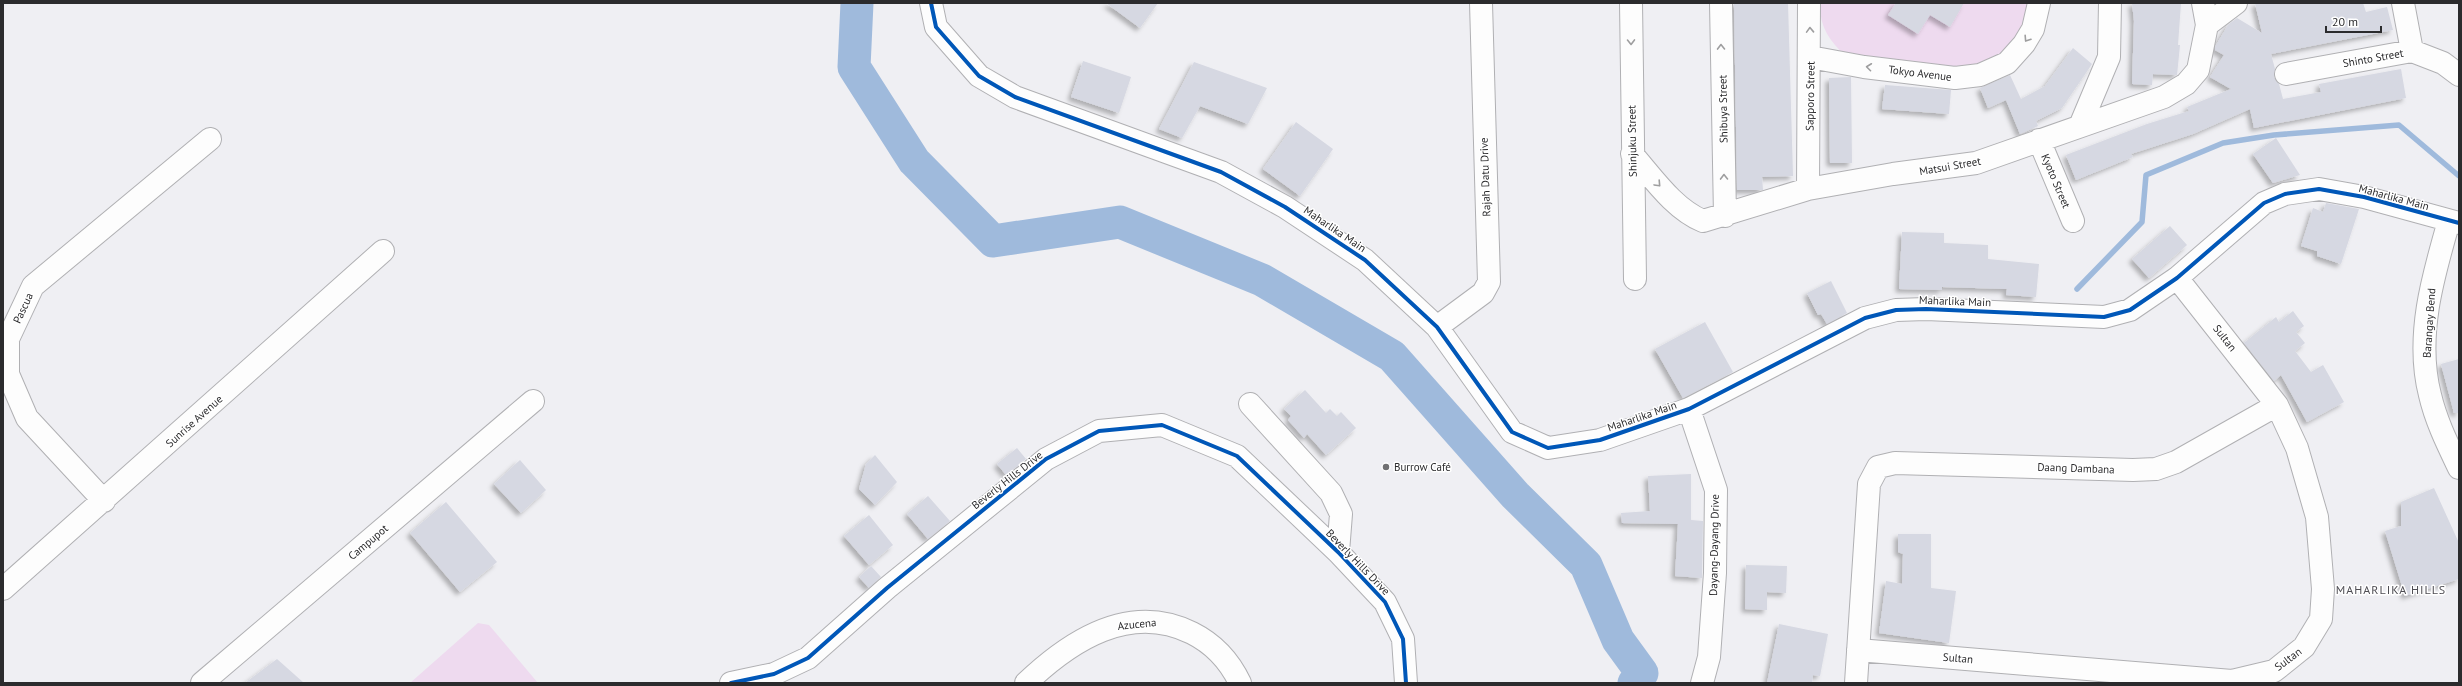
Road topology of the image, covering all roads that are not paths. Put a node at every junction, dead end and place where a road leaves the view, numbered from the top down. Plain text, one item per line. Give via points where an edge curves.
1 (932, 3) edge
2 (1480, 3) edge
3 (1631, 3) edge
4 (1720, 3) edge
5 (1809, 3) edge
6 (2039, 3) edge
7 (2110, 3) edge
8 (2203, 3) edge
9 (2236, 3) edge
10 (2403, 3) edge
11 (2207, 25) junction
12 (2412, 51) junction
13 (1810, 57) junction
14 (2286, 74) dead end
15 (2459, 75) edge
16 (2080, 126) junction
17 (210, 139) dead end
18 (2039, 140) junction
19 (1632, 154) junction
20 (1808, 189) junction
21 (1725, 216) junction
22 (2073, 221) dead end
23 (2454, 222) edge
24 (384, 251) dead end
25 (2177, 278) junction
26 (1635, 279) dead end
27 (1437, 327) junction
28 (533, 401) dead end
29 (1250, 404) dead end
30 (2277, 405) junction
31 (1689, 409) junction
32 (2459, 468) edge
33 (104, 501) junction
34 (1338, 552) junction
35 (3, 589) edge
36 (1858, 650) junction
37 (202, 683) edge
38 (730, 683) edge
39 (1026, 683) edge
40 (1240, 683) edge
41 (1406, 683) edge
42 (1702, 683) edge
43 (1856, 683) edge

1 - 27 street, Maharlika Main via 936,27 979,76 1015,97 1221,172 1279,203 1365,260
2 - 27 street, Rajah Datu Drive via 1489,282 1483,293
3 -> 19 street, Shinjuku Street
21 -> 4 street, Shibuya Street
13 -> 5 street, Sapporo Street
6 -> 13 street, Tokyo Avenue via 2033,29 2024,44 2007,63 1980,75 1956,78 1864,67
7 - 16 street via 2109,57
8 - 11 street
9 - 11 street
10 - 12 street, Shinto Street
11 - 16 street, Matsui Street via 2198,70 2186,84 2164,97
12 - 14 street, Shinto Street
12 - 15 street via 2443,63
13 - 20 street, Sapporo Street
16 - 18 street, Matsui Street
17 - 33 street, Pascua via 33,286 8,339 8,374 28,418
18 - 20 street, Matsui Street via 1976,163
18 - 22 street, Kyoto Street
19 -> 21 street, Matsui Street via 1691,216 1703,221
19 - 26 street, Shinjuku Street
20 - 21 street, Matsui Street
23 - 25 street, Maharlika Main via 2364,197 2320,189 2285,194 2264,203
23 - 32 street, Barangay Bend via 2430,286 2424,351 2429,394
24 - 33 street, Sunrise Avenue
25 - 30 street, Sultan
25 - 31 street, Maharlika Main via 2130,310 2104,317 1926,309 1896,310 1865,318
27 - 31 street, Maharlika Main via 1512,432 1548,448 1600,440
28 - 37 street, Campupot
29 - 34 street via 1331,493 1341,514
30 - 36 street, Daang Dambana via 2176,462 2156,469 1895,463 1878,467 1869,484
30 - 36 street, Sultan via 2297,448 2317,517 2323,589 2321,619 2304,647 2274,671 2232,681
31 - 42 street, Dayang-Dayang Drive via 1716,490 1715,572 1709,657
33 - 35 street, Sunrise Avenue
34 - 38 street, Beverly Hills Drive via 1237,456 1162,425 1099,431 1046,459 887,588 808,658 774,674
34 - 41 street, Beverly Hills Drive via 1385,602 1403,639
36 - 43 street
39 - 40 street, Azucena via 1041,668 1097,632 1120,624 1144,621 1163,622 1204,640 1234,670

